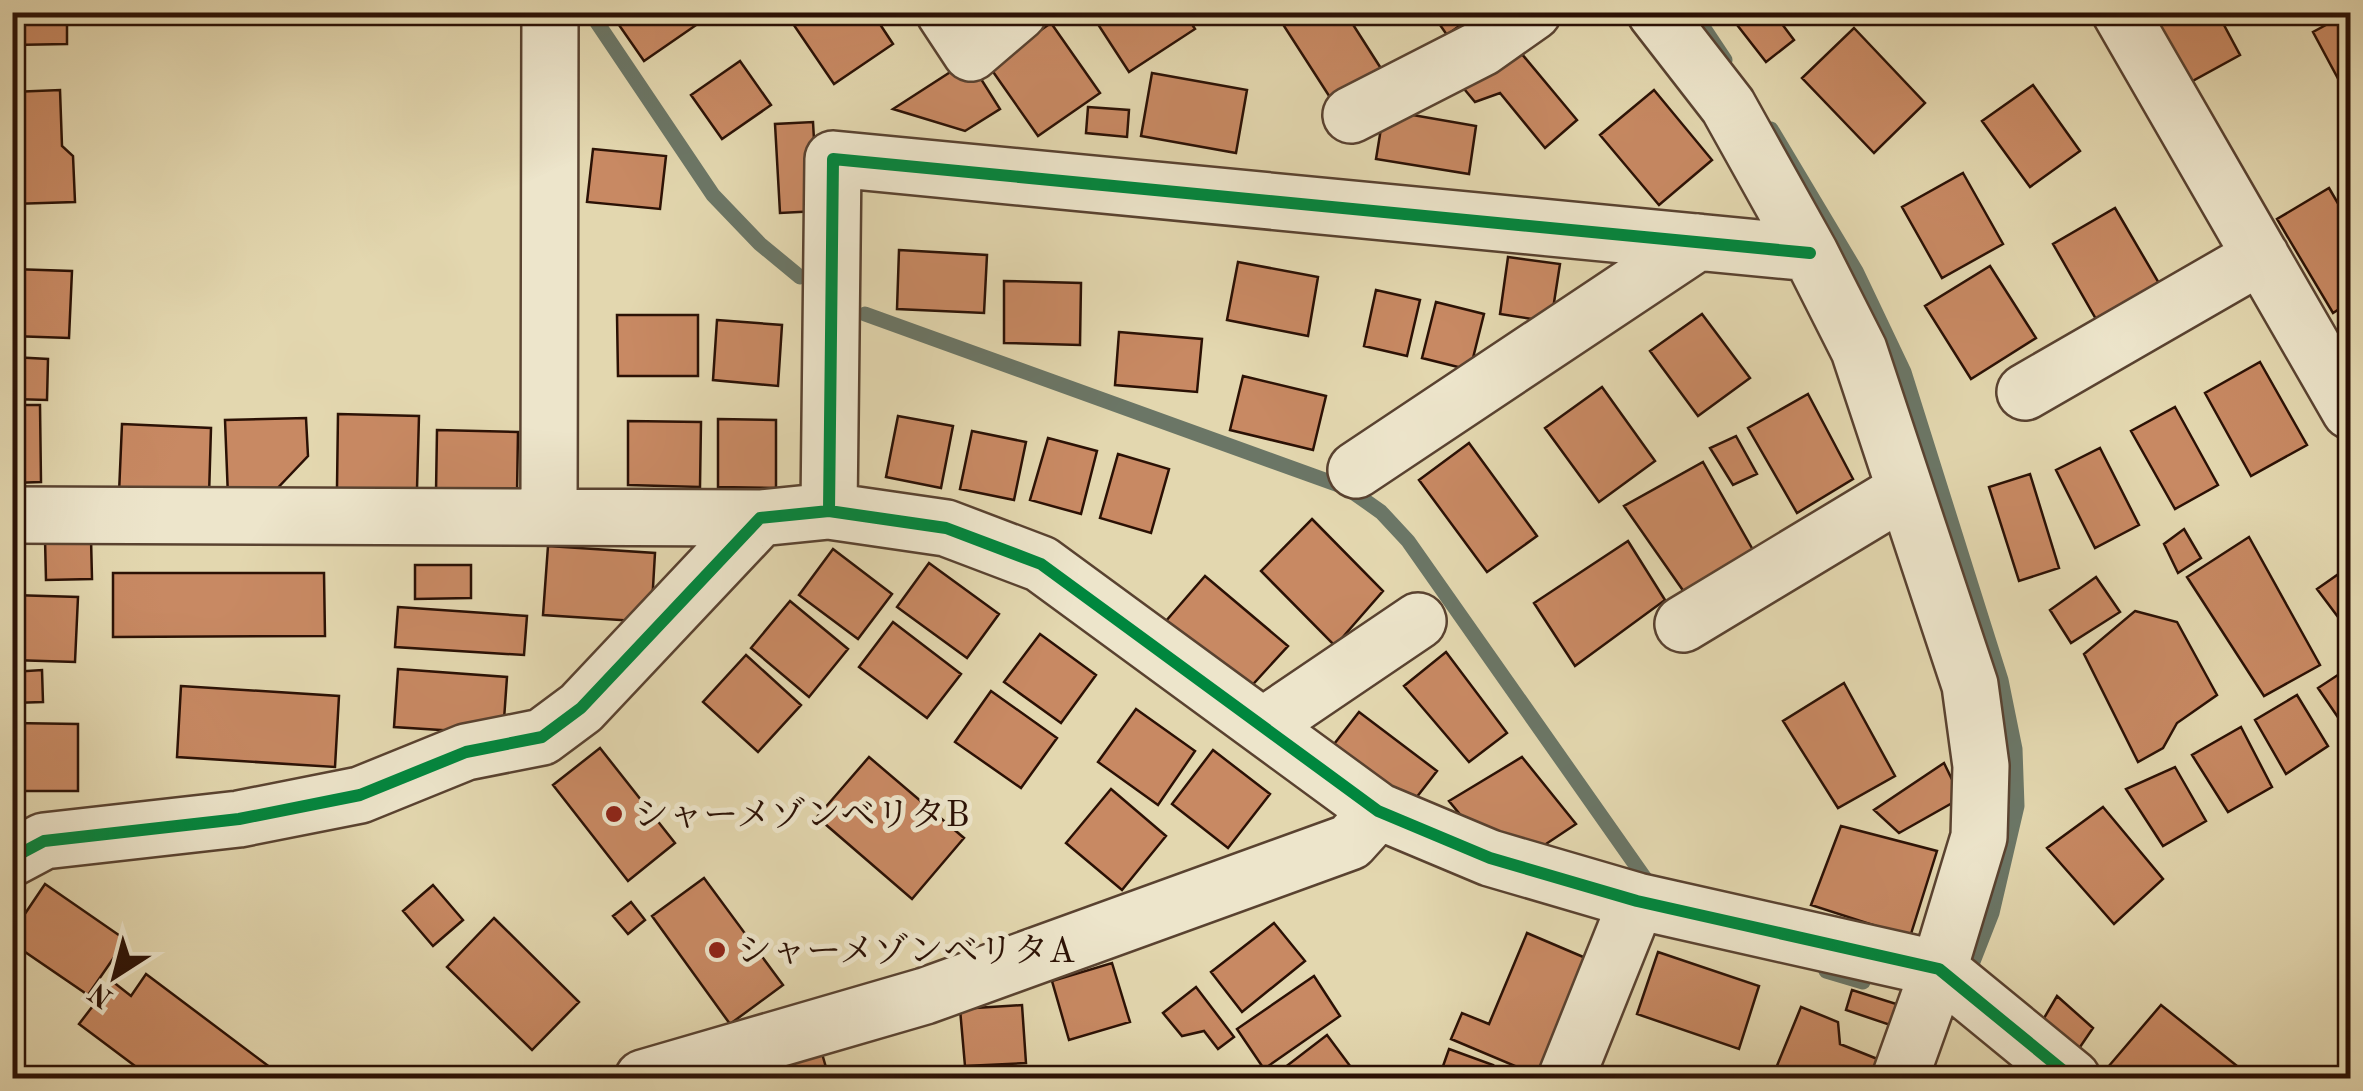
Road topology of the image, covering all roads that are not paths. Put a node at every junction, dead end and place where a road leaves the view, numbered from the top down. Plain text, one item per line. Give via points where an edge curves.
1 (550, 12) edge
2 (944, 12) edge
3 (1019, 12) edge
4 (1532, 12) edge
5 (1655, 12) edge
6 (2120, 12) edge
7 (1352, 115) dead end
8 (1698, 242) junction
9 (1810, 253) junction
10 (2261, 256) junction
11 (2025, 392) dead end
12 (2350, 411) edge
13 (1356, 470) dead end
14 (1905, 490) junction
15 (829, 511) junction
16 (12, 515) edge
17 (550, 517) junction
18 (760, 518) junction
19 (1418, 620) dead end
20 (1683, 624) dead end
21 (1263, 726) junction
22 (1378, 811) junction
23 (12, 858) edge
24 (1637, 901) junction
25 (1955, 981) junction
26 (643, 1078) edge
27 (1566, 1078) edge
28 (1900, 1078) edge
29 (2072, 1078) edge

1 - 17 street
2 - 3 street via 970,53
4 - 7 street via 1482,48
5 - 9 street via 1728,106
6 - 10 street
8 - 9 street
8 - 13 street
8 - 15 street via 833,159
9 - 14 street via 1858,350
10 - 11 street
10 - 12 street
14 - 20 street
14 - 25 street via 1970,685 1982,766 1979,837
15 - 18 street
15 - 21 street via 946,528 1042,564
16 - 17 street
17 - 18 street
18 - 23 street via 581,708 542,737 466,752 360,794 239,819 44,840
19 - 21 street
21 - 22 street
22 - 24 street via 1490,858
22 - 26 street via 1350,842 1258,876 926,996
24 - 25 street
24 - 27 street
25 - 28 street
25 - 29 street

